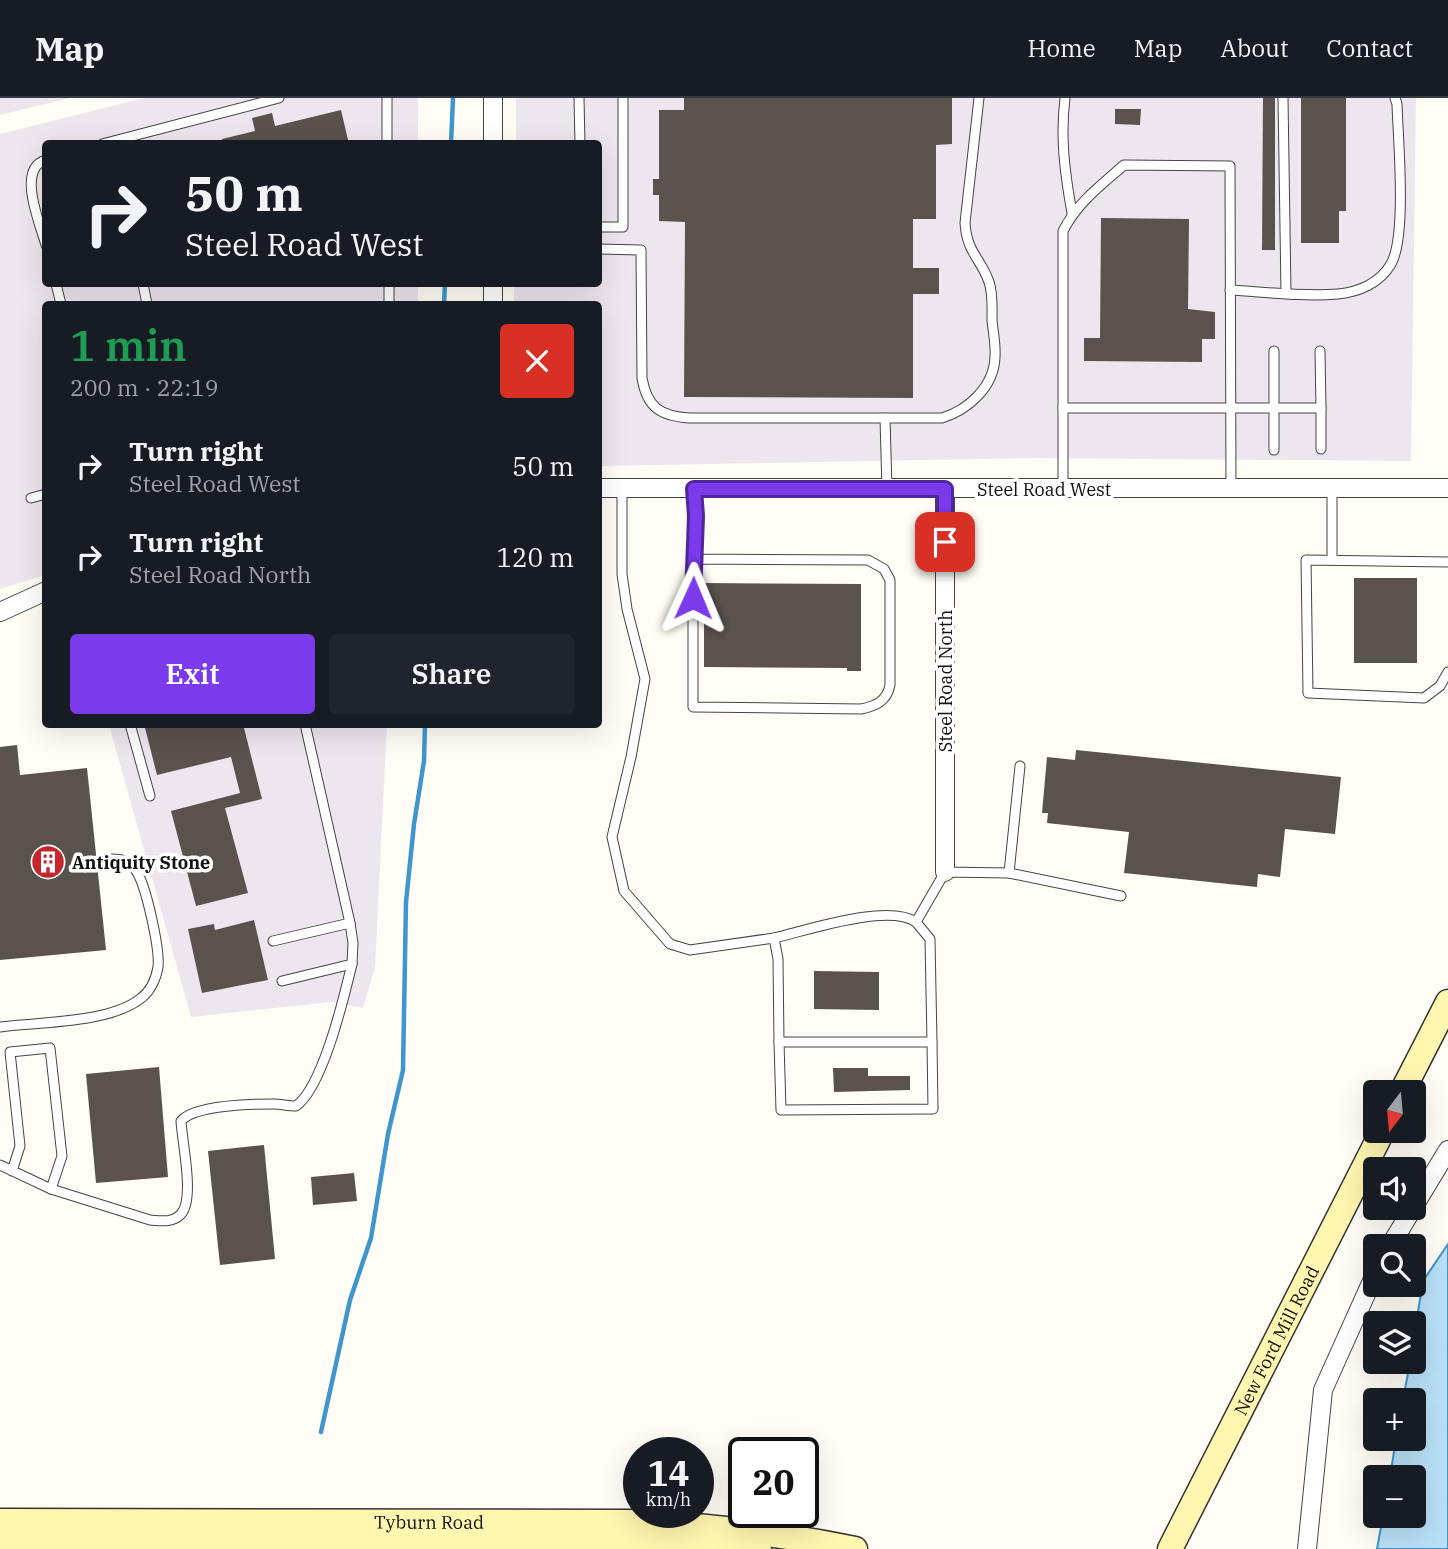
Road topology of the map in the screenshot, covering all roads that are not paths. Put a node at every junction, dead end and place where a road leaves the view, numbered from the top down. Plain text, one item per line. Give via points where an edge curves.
1 (279, 98) edge
2 (387, 98) edge
3 (493, 98) edge
4 (579, 98) edge
5 (622, 98) edge
6 (979, 98) edge
7 (1065, 98) edge
8 (1283, 98) edge
9 (1395, 98) edge
10 (120, 140) edge
11 (387, 140) edge
12 (493, 140) edge
13 (580, 140) edge
14 (42, 161) edge
15 (1072, 213) junction
16 (602, 227) edge
17 (42, 230) edge
18 (602, 249) edge
19 (1230, 290) junction
20 (1286, 293) junction
21 (1274, 351) dead end
22 (1321, 351) dead end
23 (1063, 408) junction
24 (1230, 408) junction
25 (1273, 408) junction
26 (1321, 408) junction
27 (885, 418) junction
28 (1321, 449) dead end
29 (1274, 450) dead end
30 (602, 488) edge
31 (622, 488) junction
32 (1448, 488) edge
33 (694, 489) junction
34 (887, 489) junction
35 (945, 489) junction
36 (1063, 489) junction
37 (1230, 489) junction
38 (1332, 489) junction
39 (42, 495) edge
40 (31, 498) dead end
41 (694, 559) junction
42 (1332, 560) junction
43 (1448, 562) edge
44 (42, 592) edge
45 (0, 612) edge
46 (1448, 672) edge
47 (132, 728) edge
48 (306, 728) edge
49 (1020, 766) dead end
50 (150, 796) dead end
51 (107, 859) dead end
52 (945, 872) junction
53 (1009, 873) junction
54 (1121, 896) dead end
55 (916, 922) junction
56 (350, 923) junction
57 (774, 938) junction
58 (274, 941) dead end
59 (352, 964) junction
60 (282, 981) dead end
61 (1448, 1002) edge
62 (0, 1027) edge
63 (779, 1042) junction
64 (932, 1042) junction
65 (1408, 1080) edge
66 (1376, 1143) edge
67 (1448, 1150) edge
68 (0, 1165) edge
69 (12, 1171) junction
70 (1426, 1187) edge
71 (51, 1189) junction
72 (1365, 1297) edge
73 (0, 1521) edge
74 (0, 1540) edge
75 (759, 1549) edge
76 (855, 1549) edge
77 (1170, 1549) edge
78 (1307, 1549) edge

1 - 10 lane
2 - 11 lane
3 - 12 street
4 - 13 lane
5 - 16 lane via 623,227
6 - 27 lane via 965,223 971,253 990,285 992,370 977,397 956,413 942,418
7 - 15 lane via 1063,151
8 - 20 lane
9 - 20 lane via 1400,219 1391,264 1377,281 1361,289 1338,294
14 - 17 lane via 31,173
15 - 19 lane via 1124,165 1230,166
15 - 23 lane via 1063,232
18 - 27 lane via 641,250 642,378 648,398 661,413 689,418
19 - 20 lane
19 - 24 lane
21 - 25 lane
22 - 26 lane
23 - 24 lane
23 - 36 lane
24 - 25 lane
24 - 37 lane
25 - 26 lane
25 - 29 lane
26 - 28 lane
27 - 34 lane
30 - 31 street, Steel Road West
31 - 33 street, Steel Road West
31 - 57 lane via 626,609 645,679 612,837 624,891 670,944 690,950
32 - 38 street, Steel Road West
33 - 34 street, Steel Road West
33 - 41 lane
34 - 35 street, Steel Road West
35 - 36 street, Steel Road West
35 - 52 street, Steel Road North
36 - 37 street, Steel Road West
37 - 38 street, Steel Road West
38 - 42 lane
39 - 40 lane
41 - 41 lane via 693,707 861,709 885,698 890,685 890,580 880,566 868,560
42 - 43 lane
42 - 46 lane via 1306,560 1308,693 1424,698 1440,686
44 - 45 street
47 - 50 lane
48 - 56 lane
49 - 53 lane
51 - 62 lane via 122,859 135,868 142,881 159,964 155,981 143,998 107,1015
52 - 53 lane
52 - 55 lane
53 - 54 lane
55 - 57 lane via 907,916 872,915
55 - 64 lane via 930,939
56 - 58 lane
56 - 59 lane
57 - 63 lane
59 - 60 lane
59 - 71 lane via 339,1017 302,1102 296,1106 225,1107 193,1113 181,1121 187,1198 181,1214 164,1222 150,1220
61 - 65 main road
63 - 64 lane
63 - 64 lane via 781,1110 933,1109
66 - 77 main road, New Ford Mill Road
67 - 70 street
68 - 69 lane
69 - 71 lane
69 - 71 lane via 20,1146 10,1052 50,1048 62,1152
72 - 78 street via 1323,1390
73 - 76 main road, Tyburn Road via 639,1522 768,1533
74 - 75 main road, Tyburn Road via 624,1539

